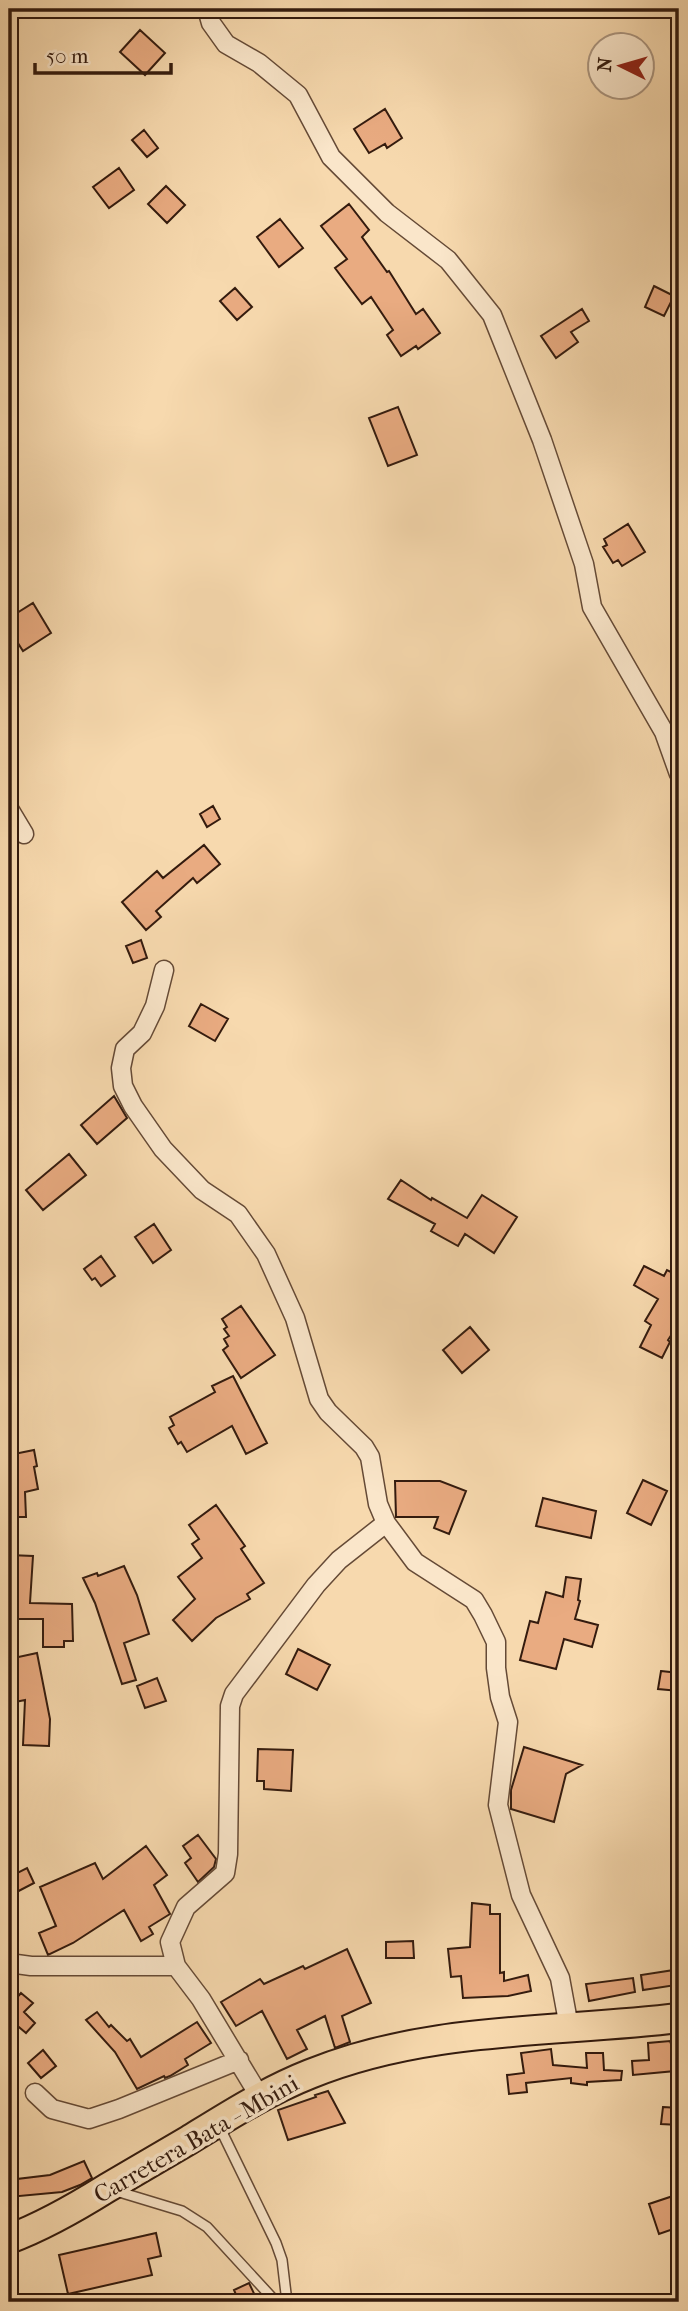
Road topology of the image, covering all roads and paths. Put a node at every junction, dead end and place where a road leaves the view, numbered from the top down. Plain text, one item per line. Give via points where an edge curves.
1 (206, 9) edge
2 (679, 774) edge
3 (9, 809) edge
4 (24, 834) dead end
5 (164, 970) dead end
6 (386, 1523) junction
7 (9, 1963) edge
8 (176, 1966) junction
9 (679, 2018) edge
10 (569, 2027) junction
11 (239, 2060) junction
12 (35, 2093) dead end
13 (260, 2097) junction
14 (217, 2123) junction
15 (107, 2188) junction
16 (9, 2239) edge
17 (276, 2302) edge
18 (287, 2302) edge

1 - 2 street via 226,44 298,95 331,157 387,213 448,260 492,315 542,439 584,564 592,607 664,732
3 - 4 street
5 - 6 street via 142,1033 125,1049 122,1086 163,1149 202,1190 238,1214 266,1254 295,1318 319,1399 370,1457
6 - 8 street via 316,1585 234,1694 225,1873 186,1907 170,1942
6 - 10 street via 415,1562 474,1600 496,1642 500,1697 508,1721 498,1805 521,1895 560,1978
7 - 8 street
8 - 11 street
9 - 10 main road, Carretera Bata - Mbini
10 - 13 main road, Carretera Bata - Mbini via 415,2044 332,2065
11 - 12 street via 89,2119 52,2109
11 - 13 street
13 - 14 main road, Carretera Bata - Mbini
14 - 15 main road, Carretera Bata - Mbini
14 - 18 lane via 276,2243
15 - 16 main road, Carretera Bata - Mbini via 74,2210
15 - 17 lane via 182,2211 206,2227

